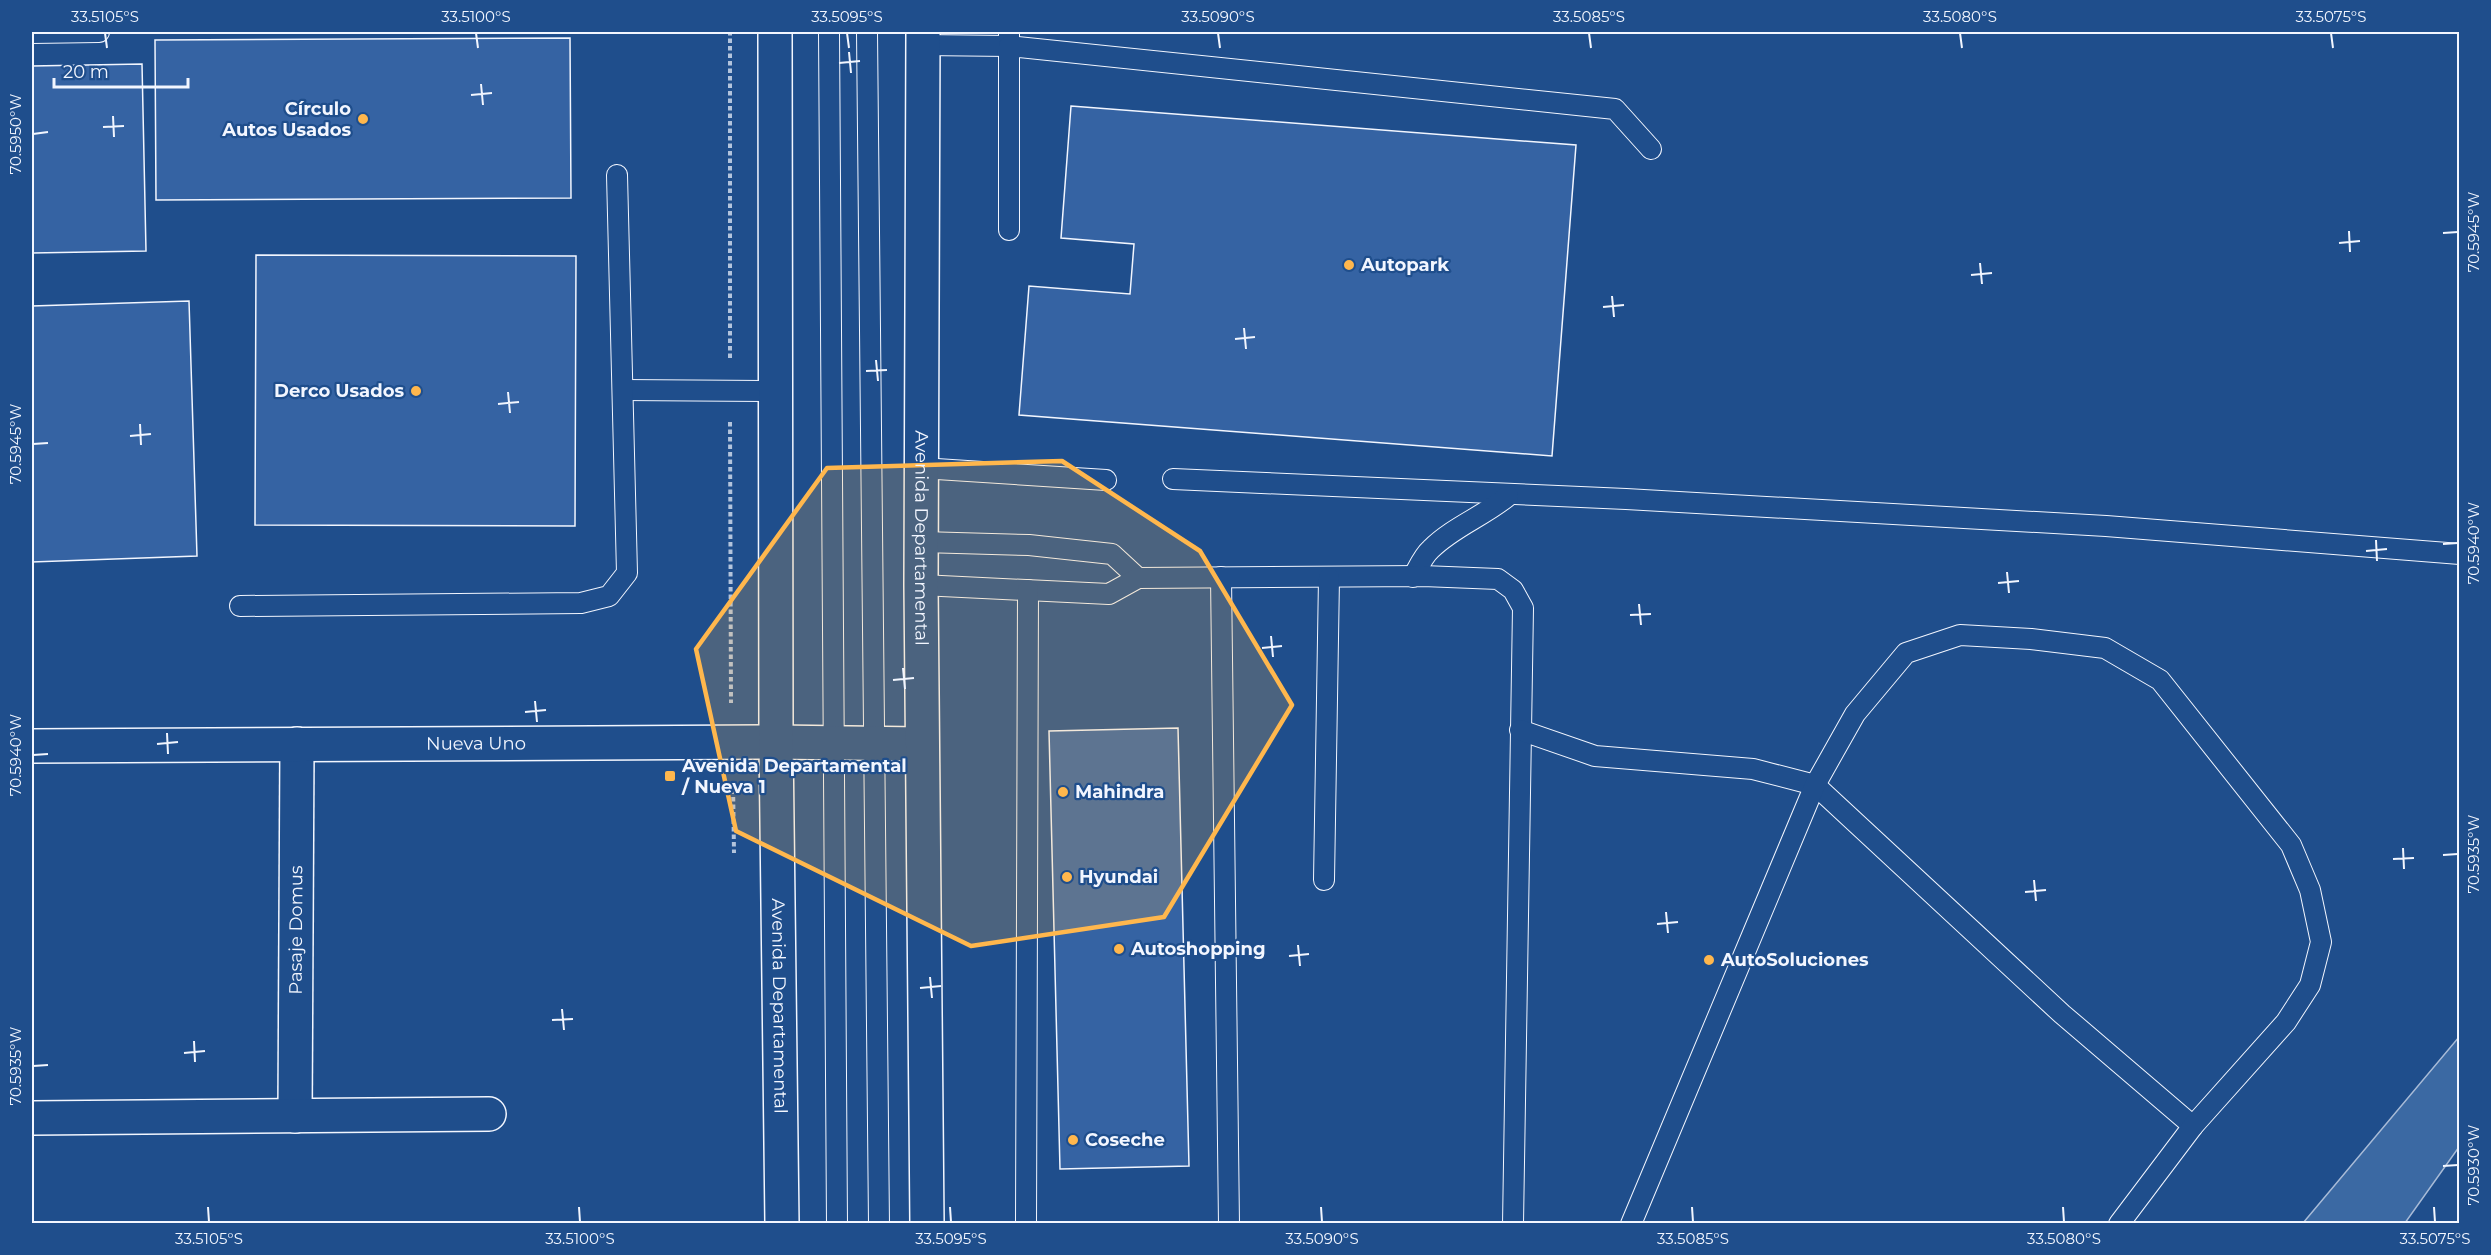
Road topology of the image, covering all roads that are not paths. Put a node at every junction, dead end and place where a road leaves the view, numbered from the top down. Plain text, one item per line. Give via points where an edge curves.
1 (99, 32) edge
2 (775, 32) edge
3 (829, 32) edge
4 (867, 32) edge
5 (32, 33) edge
6 (923, 38) edge
7 (1010, 39) edge
8 (1651, 149) dead end
9 (617, 175) dead end
10 (1009, 230) dead end
11 (623, 390) junction
12 (776, 391) junction
13 (921, 468) junction
14 (1173, 479) dead end
15 (1106, 480) dead end
16 (1508, 496) junction
17 (922, 542) junction
18 (2460, 554) edge
19 (1221, 577) junction
20 (1413, 577) junction
21 (1138, 578) junction
22 (1329, 578) junction
23 (921, 585) junction
24 (1028, 590) junction
25 (240, 606) dead end
26 (1520, 730) junction
27 (776, 742) junction
28 (833, 743) junction
29 (297, 744) junction
30 (875, 744) junction
31 (921, 744) junction
32 (32, 746) edge
33 (1815, 785) junction
34 (1324, 880) dead end
35 (489, 1114) dead end
36 (295, 1116) junction
37 (32, 1118) edge
38 (2193, 1126) junction
39 (782, 1224) edge
40 (837, 1224) edge
41 (879, 1224) edge
42 (927, 1224) edge
43 (1026, 1224) edge
44 (1229, 1224) edge
45 (1514, 1224) edge
46 (1631, 1224) edge
47 (2119, 1224) edge

1 - 5 lane
2 - 12 main road, Avenida Departamental
3 - 28 lane
4 - 30 lane
6 - 7 lane
6 - 13 main road, Avenida Departamental
7 - 8 lane via 1615,110
7 - 10 lane
9 - 11 lane
11 - 12 lane
11 - 25 lane via 627,573 609,596 581,603
12 - 27 main road, Avenida Departamental
13 - 15 lane
13 - 17 main road, Avenida Departamental
14 - 16 lane
16 - 18 lane via 2106,526
16 - 20 lane via 1430,550
17 - 21 lane via 1029,545 1112,554
17 - 23 main road, Avenida Departamental
19 - 21 lane
19 - 22 lane
19 - 44 lane
20 - 22 lane
20 - 26 lane via 1498,579 1513,590 1523,608
21 - 24 lane via 1109,594
22 - 34 lane
23 - 24 lane
23 - 31 main road, Avenida Departamental
24 - 43 lane
26 - 33 lane via 1596,756 1753,769
26 - 45 lane
27 - 28 main road, Nueva Uno
27 - 29 main road, Nueva Uno
27 - 39 main road, Avenida Departamental
28 - 30 main road, Nueva Uno
28 - 40 lane
29 - 32 main road, Nueva Uno
29 - 36 main road, Pasaje Domus
30 - 31 main road, Nueva Uno
30 - 41 lane
31 - 42 main road, Avenida Departamental
33 - 38 lane via 2062,1014
33 - 38 lane via 1855,714 1906,653 1960,635 2105,648 2160,680 2291,845 2310,890 2321,942 2310,985 2286,1022
33 - 46 lane
35 - 36 main road
36 - 37 main road
38 - 47 lane

